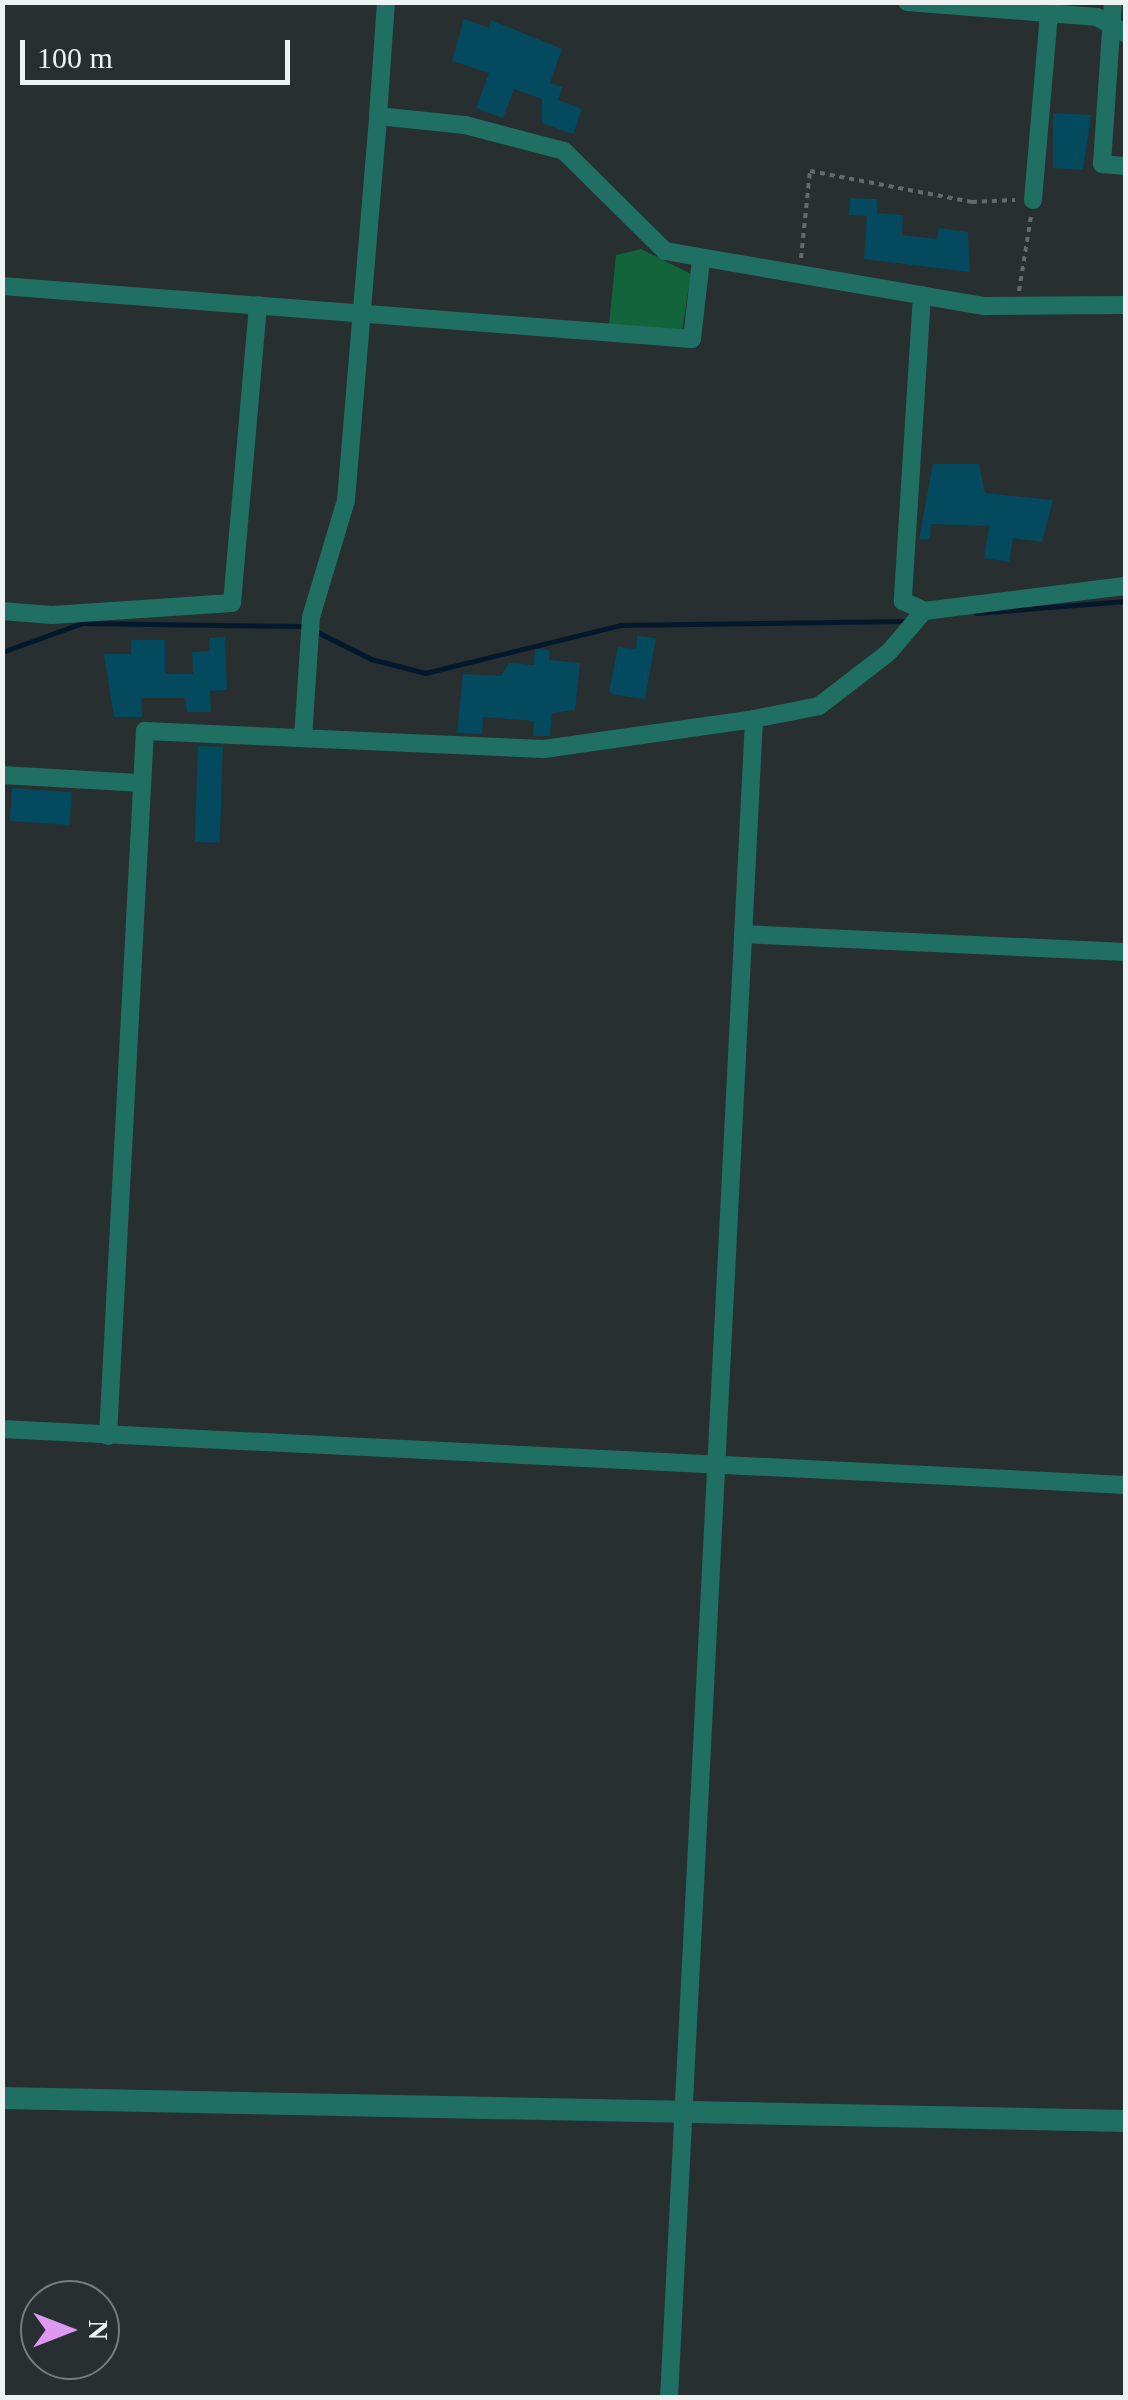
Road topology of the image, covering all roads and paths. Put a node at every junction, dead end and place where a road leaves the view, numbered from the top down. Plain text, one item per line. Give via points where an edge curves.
1 (386, 2) edge
2 (906, 2) edge
3 (1049, 13) junction
4 (1117, 19) edge
5 (378, 116) junction
6 (1126, 166) edge
7 (1033, 200) junction
8 (701, 260) junction
9 (800, 272) junction
10 (2, 286) edge
11 (922, 295) junction
12 (258, 305) junction
13 (1126, 305) edge
14 (1016, 308) junction
15 (363, 314) junction
16 (1126, 586) edge
17 (2, 610) edge
18 (924, 611) junction
19 (754, 719) junction
20 (302, 738) junction
21 (2, 775) edge
22 (139, 782) junction
23 (744, 934) junction
24 (1126, 952) edge
25 (2, 1429) edge
26 (108, 1436) junction
27 (716, 1463) junction
28 (1126, 1485) edge
29 (2, 2098) edge
30 (684, 2112) junction
31 (1126, 2120) edge
32 (669, 2398) edge

1 - 5 street
2 - 3 street
3 - 4 street
3 - 7 street
4 - 6 street via 1102,164
5 - 8 street via 465,125 564,151 665,251
5 - 15 street
7 - 9 path via 972,202 810,170
7 - 14 path
8 - 9 street
8 - 15 street via 692,339
9 - 11 street
10 - 12 street
11 - 14 street
11 - 18 street via 903,601
12 - 15 street
12 - 17 street via 232,603 52,615
13 - 14 street
15 - 20 street via 346,500 310,627
16 - 18 street
18 - 19 street via 889,652 819,706
19 - 20 street via 544,749
19 - 23 street
20 - 22 street via 145,730
21 - 22 street
22 - 26 street
23 - 24 street
23 - 27 street
25 - 26 street
26 - 27 street
27 - 28 street
27 - 30 street
29 - 30 street
30 - 31 street
30 - 32 street

